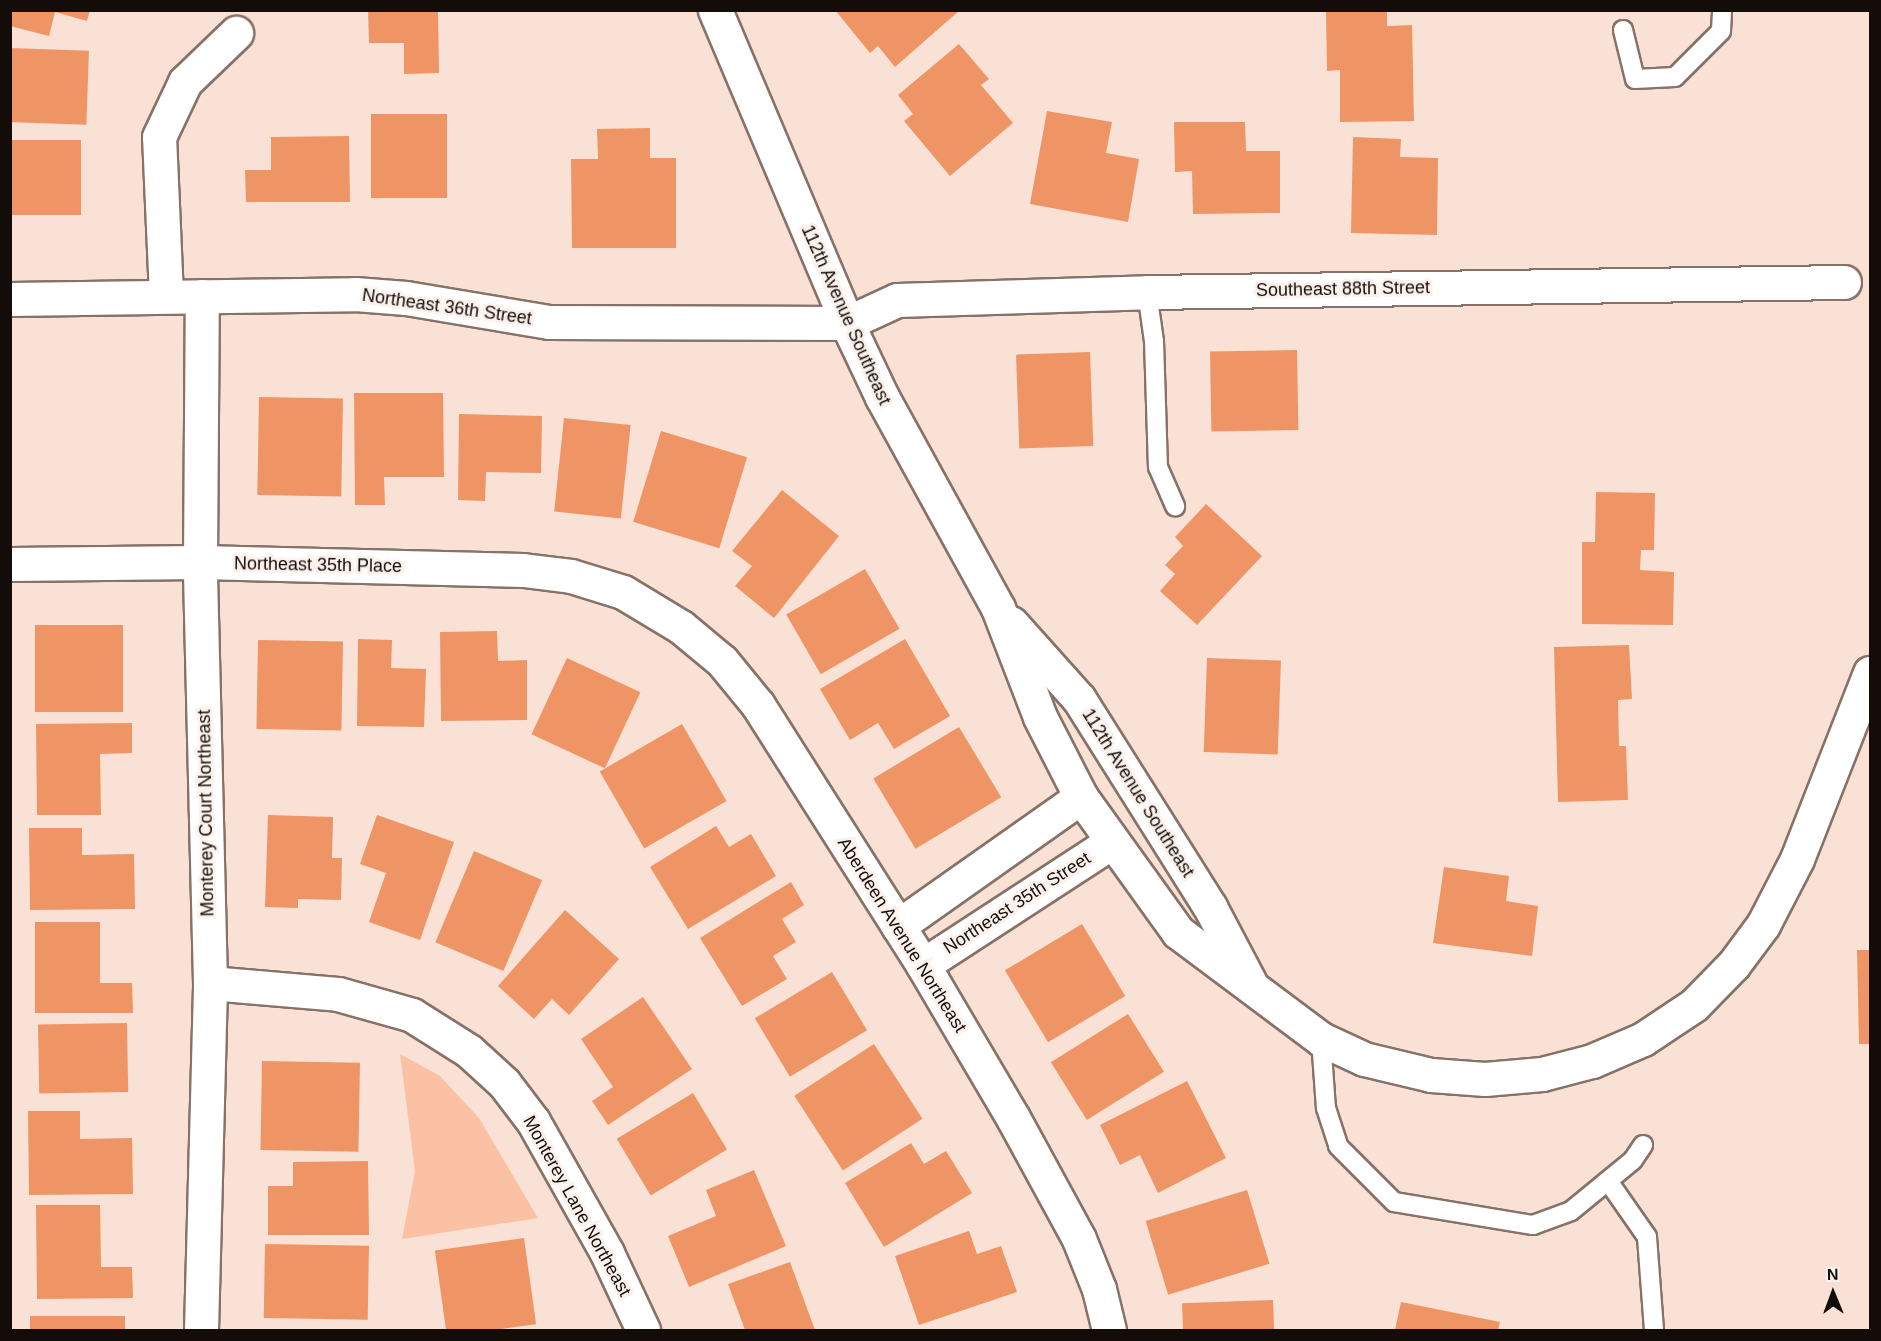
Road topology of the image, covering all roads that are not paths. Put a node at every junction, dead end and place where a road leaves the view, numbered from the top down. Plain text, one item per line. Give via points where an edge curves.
1 (715, 10) edge
2 (1722, 10) edge
3 (1623, 30) dead end
4 (236, 33) dead end
5 (1844, 282) dead end
6 (1147, 292) junction
7 (166, 296) junction
8 (202, 296) junction
9 (10, 299) edge
10 (847, 323) junction
11 (1175, 506) dead end
12 (200, 562) junction
13 (10, 564) edge
14 (623, 592) joint
15 (998, 608) junction
16 (1870, 673) edge
17 (1081, 797) junction
18 (1112, 842) junction
19 (898, 926) junction
20 (923, 965) junction
21 (210, 983) junction
22 (1255, 993) junction
23 (1321, 1039) junction
24 (1643, 1145) dead end
25 (1608, 1180) junction
26 (201, 1330) edge
27 (643, 1330) edge
28 (1109, 1330) edge
29 (1654, 1330) edge

1 - 10 street, 112th Avenue Southeast
2 - 3 lane via 1721,31 1676,76 1635,78
4 - 7 street via 185,82 159,137
5 - 6 street, Southeast 88th Street
6 - 10 street, Southeast 88th Street via 897,300
6 - 11 lane via 1154,341 1158,467
7 - 8 street, Northeast 36th Street
7 - 9 street, Northeast 36th Street
8 - 10 street, Northeast 36th Street via 355,294 406,298 549,322
8 - 12 street, Monterey Court Northeast
10 - 15 street, 112th Avenue Southeast via 882,397
12 - 13 street, Northeast 35th Place
12 - 14 street, Northeast 35th Place via 523,570 571,576
12 - 21 street, Monterey Court Northeast
14 - 19 street, Aberdeen Avenue Northeast via 681,627 722,661 758,705
15 - 17 street, 112th Avenue Southeast via 1040,717
15 - 22 street, 112th Avenue Southeast via 1079,699 1210,907
16 - 23 street, 112th Avenue Southeast via 1797,859 1763,925 1734,964 1694,1005 1643,1040 1592,1061 1542,1074 1485,1079 1431,1075 1364,1059
17 - 18 street, 112th Avenue Southeast
17 - 19 street
18 - 20 street, Northeast 35th Street
18 - 22 street, 112th Avenue Southeast via 1178,932
19 - 20 street, Aberdeen Avenue Northeast
20 - 28 street, Aberdeen Avenue Northeast via 1079,1239 1099,1289
21 - 26 street, Monterey Court Northeast
21 - 27 street, Monterey Lane Northeast via 338,994 412,1015 468,1051 504,1083 533,1121 607,1253
22 - 23 street, 112th Avenue Southeast
23 - 25 lane via 1326,1108 1338,1146 1394,1202 1533,1225 1571,1211
24 - 25 lane via 1633,1160
25 - 29 lane via 1647,1237

